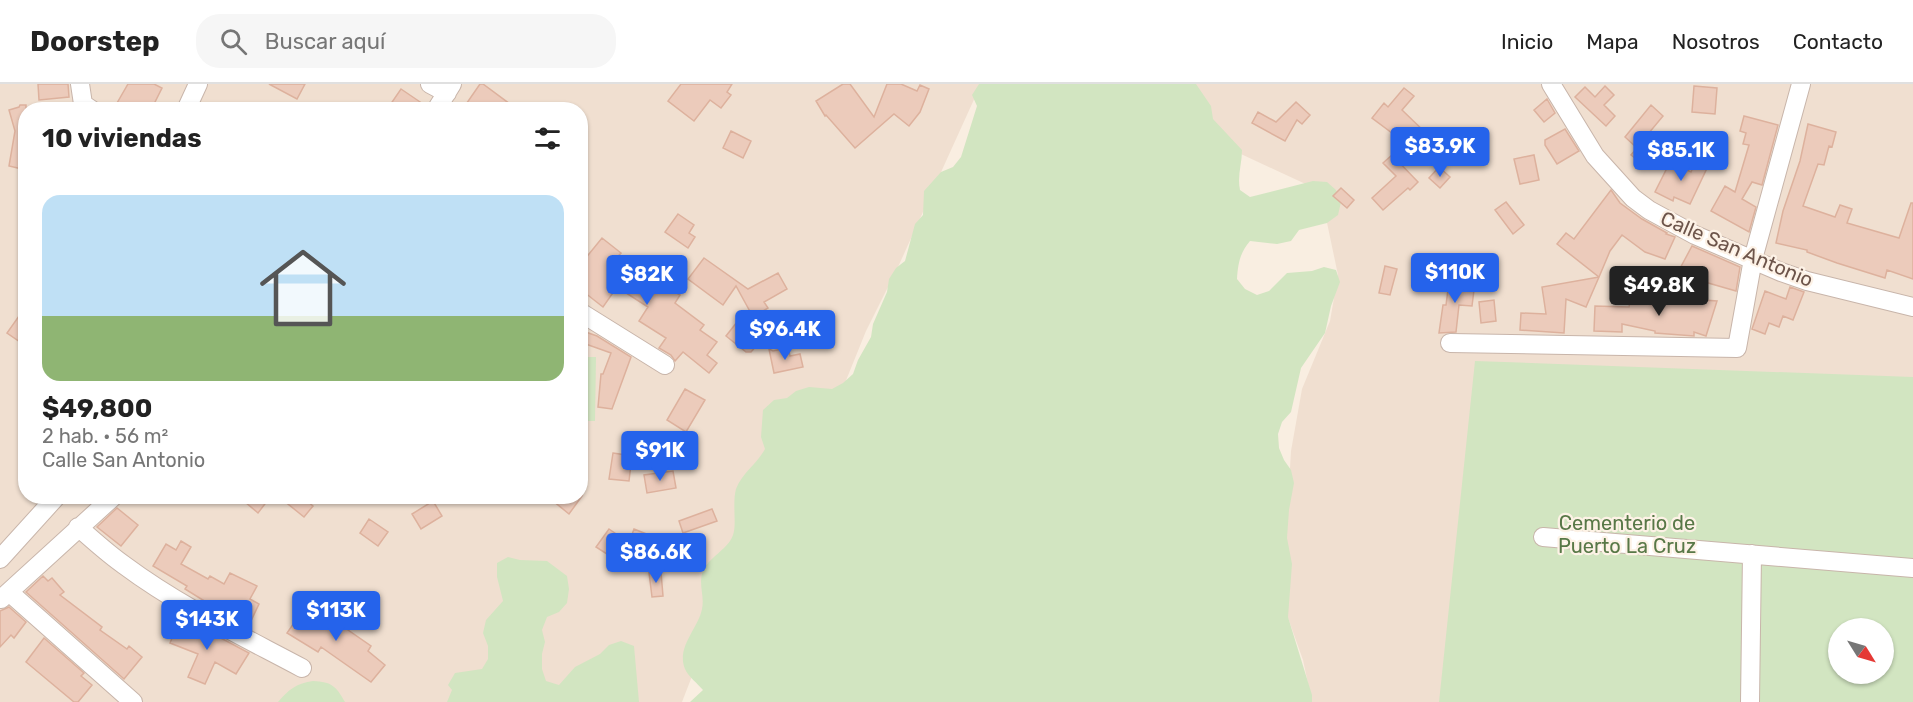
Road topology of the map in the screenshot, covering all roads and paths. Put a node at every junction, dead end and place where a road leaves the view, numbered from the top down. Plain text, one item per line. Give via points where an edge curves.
1 (80, 84) edge
2 (198, 84) edge
3 (430, 84) edge
4 (1551, 84) edge
5 (1801, 84) edge
6 (450, 88) edge
7 (82, 102) edge
8 (190, 102) edge
9 (441, 102) edge
10 (1753, 259) junction
11 (1913, 307) edge
12 (588, 317) edge
13 (1450, 343) dead end
14 (665, 365) dead end
15 (50, 504) edge
16 (105, 504) edge
17 (78, 527) junction
18 (1543, 537) dead end
19 (1752, 554) junction
20 (0, 559) edge
21 (1913, 568) edge
22 (4, 596) edge
23 (302, 668) dead end
24 (133, 702) edge
25 (1750, 702) edge

1 - 7 street
2 - 8 street
3 - 6 street
4 - 10 street, Calle San Antonio via 1595,156 1633,198 1695,235
5 - 10 street
6 - 9 street
10 - 11 street, Calle San Antonio via 1806,281
10 - 13 street via 1737,348
12 - 14 street
15 - 20 street
16 - 17 street
17 - 22 street
17 - 23 street via 124,566
18 - 19 street
19 - 21 street
19 - 25 street
22 - 24 street

